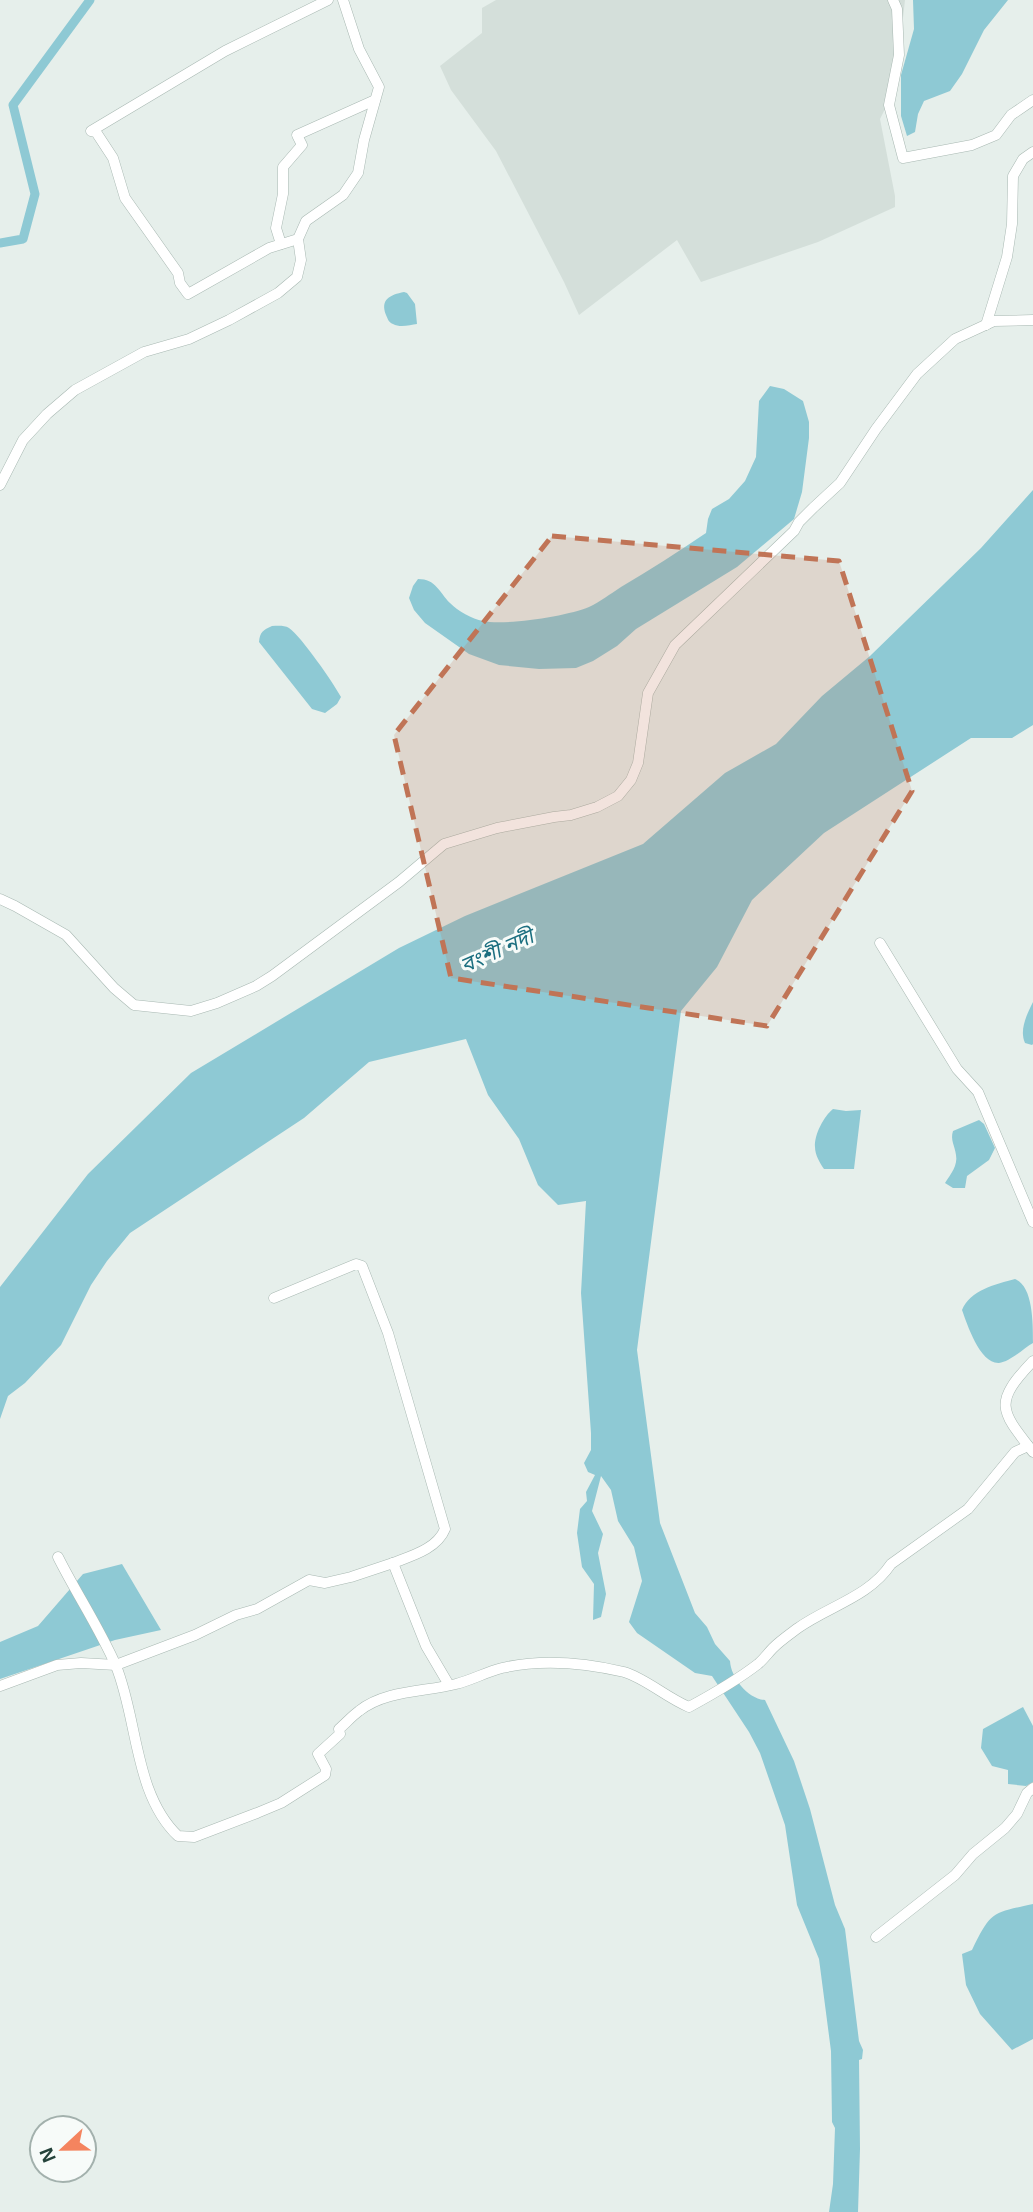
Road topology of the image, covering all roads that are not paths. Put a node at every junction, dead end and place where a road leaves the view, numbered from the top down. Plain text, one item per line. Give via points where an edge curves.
1 (328, 0) edge
2 (343, 0) edge
3 (892, 0) edge
4 (375, 100) junction
5 (1033, 100) edge
6 (1033, 152) edge
7 (298, 239) junction
8 (281, 244) junction
9 (1033, 320) edge
10 (986, 325) junction
11 (0, 485) edge
12 (0, 899) edge
13 (880, 943) dead end
14 (1033, 1222) edge
15 (274, 1298) dead end
16 (1033, 1361) edge
17 (1030, 1449) edge
18 (58, 1557) dead end
19 (393, 1563) junction
20 (116, 1665) junction
21 (449, 1685) junction
22 (0, 1686) edge
23 (1033, 1788) edge
24 (876, 1937) dead end

1 - 8 street via 225,51 91,131 113,158 125,198 188,294
2 - 4 street via 359,50 379,87
3 - 5 street via 897,9 900,55 889,104 903,159 972,145 996,135 1011,115
4 - 7 street via 358,173 344,195 306,221
4 - 8 street via 297,135 302,145 284,167 276,228
6 - 10 street via 1013,176 1007,257
7 - 8 street
7 - 11 street via 301,260 297,277 278,293 189,339 144,352 75,390 23,440
9 - 10 street
10 - 12 street via 955,339 917,374 840,483 675,645 648,693 632,780 606,803 444,844 272,976 191,1011 135,1006 66,935
13 - 14 street via 957,1069 978,1092
15 - 19 street via 356,1264 362,1266 388,1333 445,1529 431,1546
16 - 17 street via 1005,1396 1004,1413
17 - 21 street via 1014,1452 968,1509 891,1564 864,1591 802,1626 748,1671 690,1707 628,1673 591,1665 527,1663
18 - 20 street
19 - 20 street via 325,1583 309,1580 257,1609
19 - 21 street via 426,1646
20 - 21 street via 154,1802 178,1836 194,1837 281,1803 325,1775 318,1754 360,1710 377,1701
20 - 22 street via 57,1665
23 - 24 street via 1005,1828 956,1875

